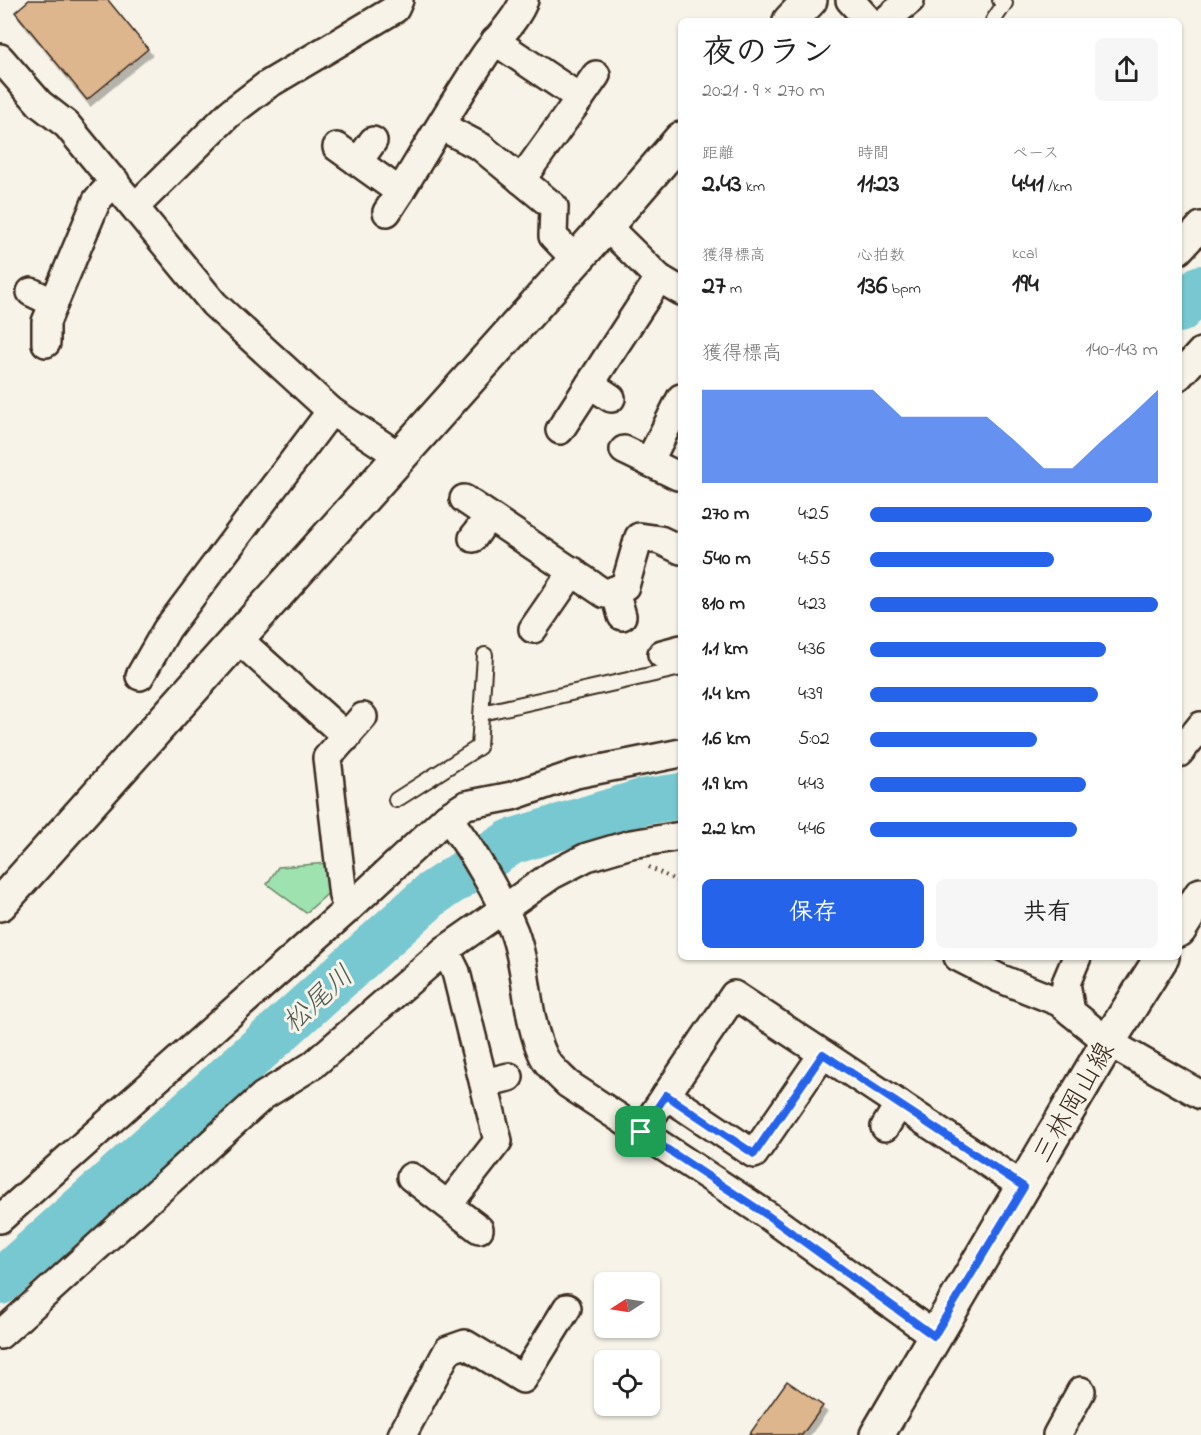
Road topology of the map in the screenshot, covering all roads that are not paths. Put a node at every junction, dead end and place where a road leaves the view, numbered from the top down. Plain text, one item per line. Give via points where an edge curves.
1 (399, 0) edge
2 (524, 0) edge
3 (810, 0) edge
4 (850, 0) edge
5 (910, 0) edge
6 (1000, 0) edge
7 (792, 18) edge
8 (865, 18) edge
9 (889, 18) edge
10 (995, 18) edge
11 (495, 41) junction
12 (0, 58) edge
13 (596, 75) dead end
14 (580, 98) junction
15 (441, 126) junction
16 (678, 142) edge
17 (356, 150) dead end
18 (521, 180) junction
19 (115, 181) junction
20 (135, 207) junction
21 (606, 226) junction
22 (1201, 226) edge
23 (1182, 247) edge
24 (576, 260) junction
25 (670, 284) edge
26 (46, 343) dead end
27 (1201, 352) edge
28 (1182, 373) edge
29 (678, 404) edge
30 (331, 411) junction
31 (560, 430) dead end
32 (624, 450) dead end
33 (399, 456) junction
34 (649, 462) junction
35 (678, 476) dead end
36 (464, 499) dead end
37 (678, 549) edge
38 (573, 571) junction
39 (533, 629) dead end
40 (238, 639) junction
41 (485, 655) dead end
42 (675, 657) edge
43 (140, 676) dead end
44 (482, 713) junction
45 (1201, 726) edge
46 (1182, 749) edge
47 (678, 754) edge
48 (396, 800) dead end
49 (450, 821) junction
50 (678, 836) edge
51 (1201, 896) edge
52 (0, 904) edge
53 (501, 906) junction
54 (348, 909) junction
55 (1182, 925) edge
56 (445, 950) junction
57 (964, 960) edge
58 (1076, 960) edge
59 (1160, 960) edge
60 (1071, 1012) junction
61 (1108, 1042) junction
62 (823, 1054) junction
63 (666, 1095) junction
64 (1201, 1095) edge
65 (899, 1104) junction
66 (885, 1127) dead end
67 (641, 1132) junction
68 (411, 1177) dead end
69 (1024, 1187) junction
70 (448, 1205) junction
71 (0, 1220) edge
72 (479, 1229) dead end
73 (567, 1308) dead end
74 (0, 1335) edge
75 (934, 1336) junction
76 (1081, 1391) dead end
77 (402, 1435) edge
78 (877, 1435) edge
79 (1057, 1435) edge

1 - 20 street via 395,9 267,85 229,114
2 - 11 street via 519,15
3 - 7 street
4 - 8 street
5 - 9 street
6 - 10 lane via 1005,3
11 - 14 street
11 - 15 street
12 - 19 street via 40,104 67,125
13 - 14 street
14 - 18 street
15 - 17 street via 393,202
15 - 18 street via 481,147
16 - 21 street
18 - 24 street via 554,207 553,236
19 - 20 street
19 - 26 street via 97,200 43,298
20 - 30 street via 214,304
21 - 24 street
21 - 25 street
22 - 23 street
24 - 33 street
25 - 31 street via 600,391
27 - 28 street
29 - 34 street
30 - 33 street
30 - 43 street via 246,505 158,623
32 - 34 street
33 - 40 street
34 - 35 street
36 - 38 street via 481,528
37 - 38 street via 660,540 639,537 619,603
38 - 39 street
40 - 52 street
40 - 54 street via 355,727 327,758 343,896
41 - 44 lane
42 - 44 lane
44 - 48 lane via 479,747
45 - 46 street
47 - 49 street via 576,774 512,796 466,806
49 - 53 street
49 - 54 street
50 - 53 street via 631,844 587,857
51 - 55 street
53 - 56 street
53 - 67 street via 514,932 534,1029 545,1059 568,1084
54 - 71 street
56 - 70 street via 496,1080 498,1141
56 - 74 street via 313,1065 263,1096
57 - 60 street via 1059,1002
58 - 60 street via 1066,983
59 - 61 street, 三林岡山線
60 - 61 street
61 - 64 street
61 - 69 street, 三林岡山線
62 - 63 street via 754,1154
62 - 63 street via 734,995
62 - 65 street
63 - 67 street
65 - 66 street
65 - 69 street
67 - 75 street via 767,1215
68 - 70 street
69 - 75 street, 三林岡山線
70 - 72 street
73 - 77 street via 524,1379 465,1344 448,1350
75 - 78 street, 三林岡山線
76 - 79 street

